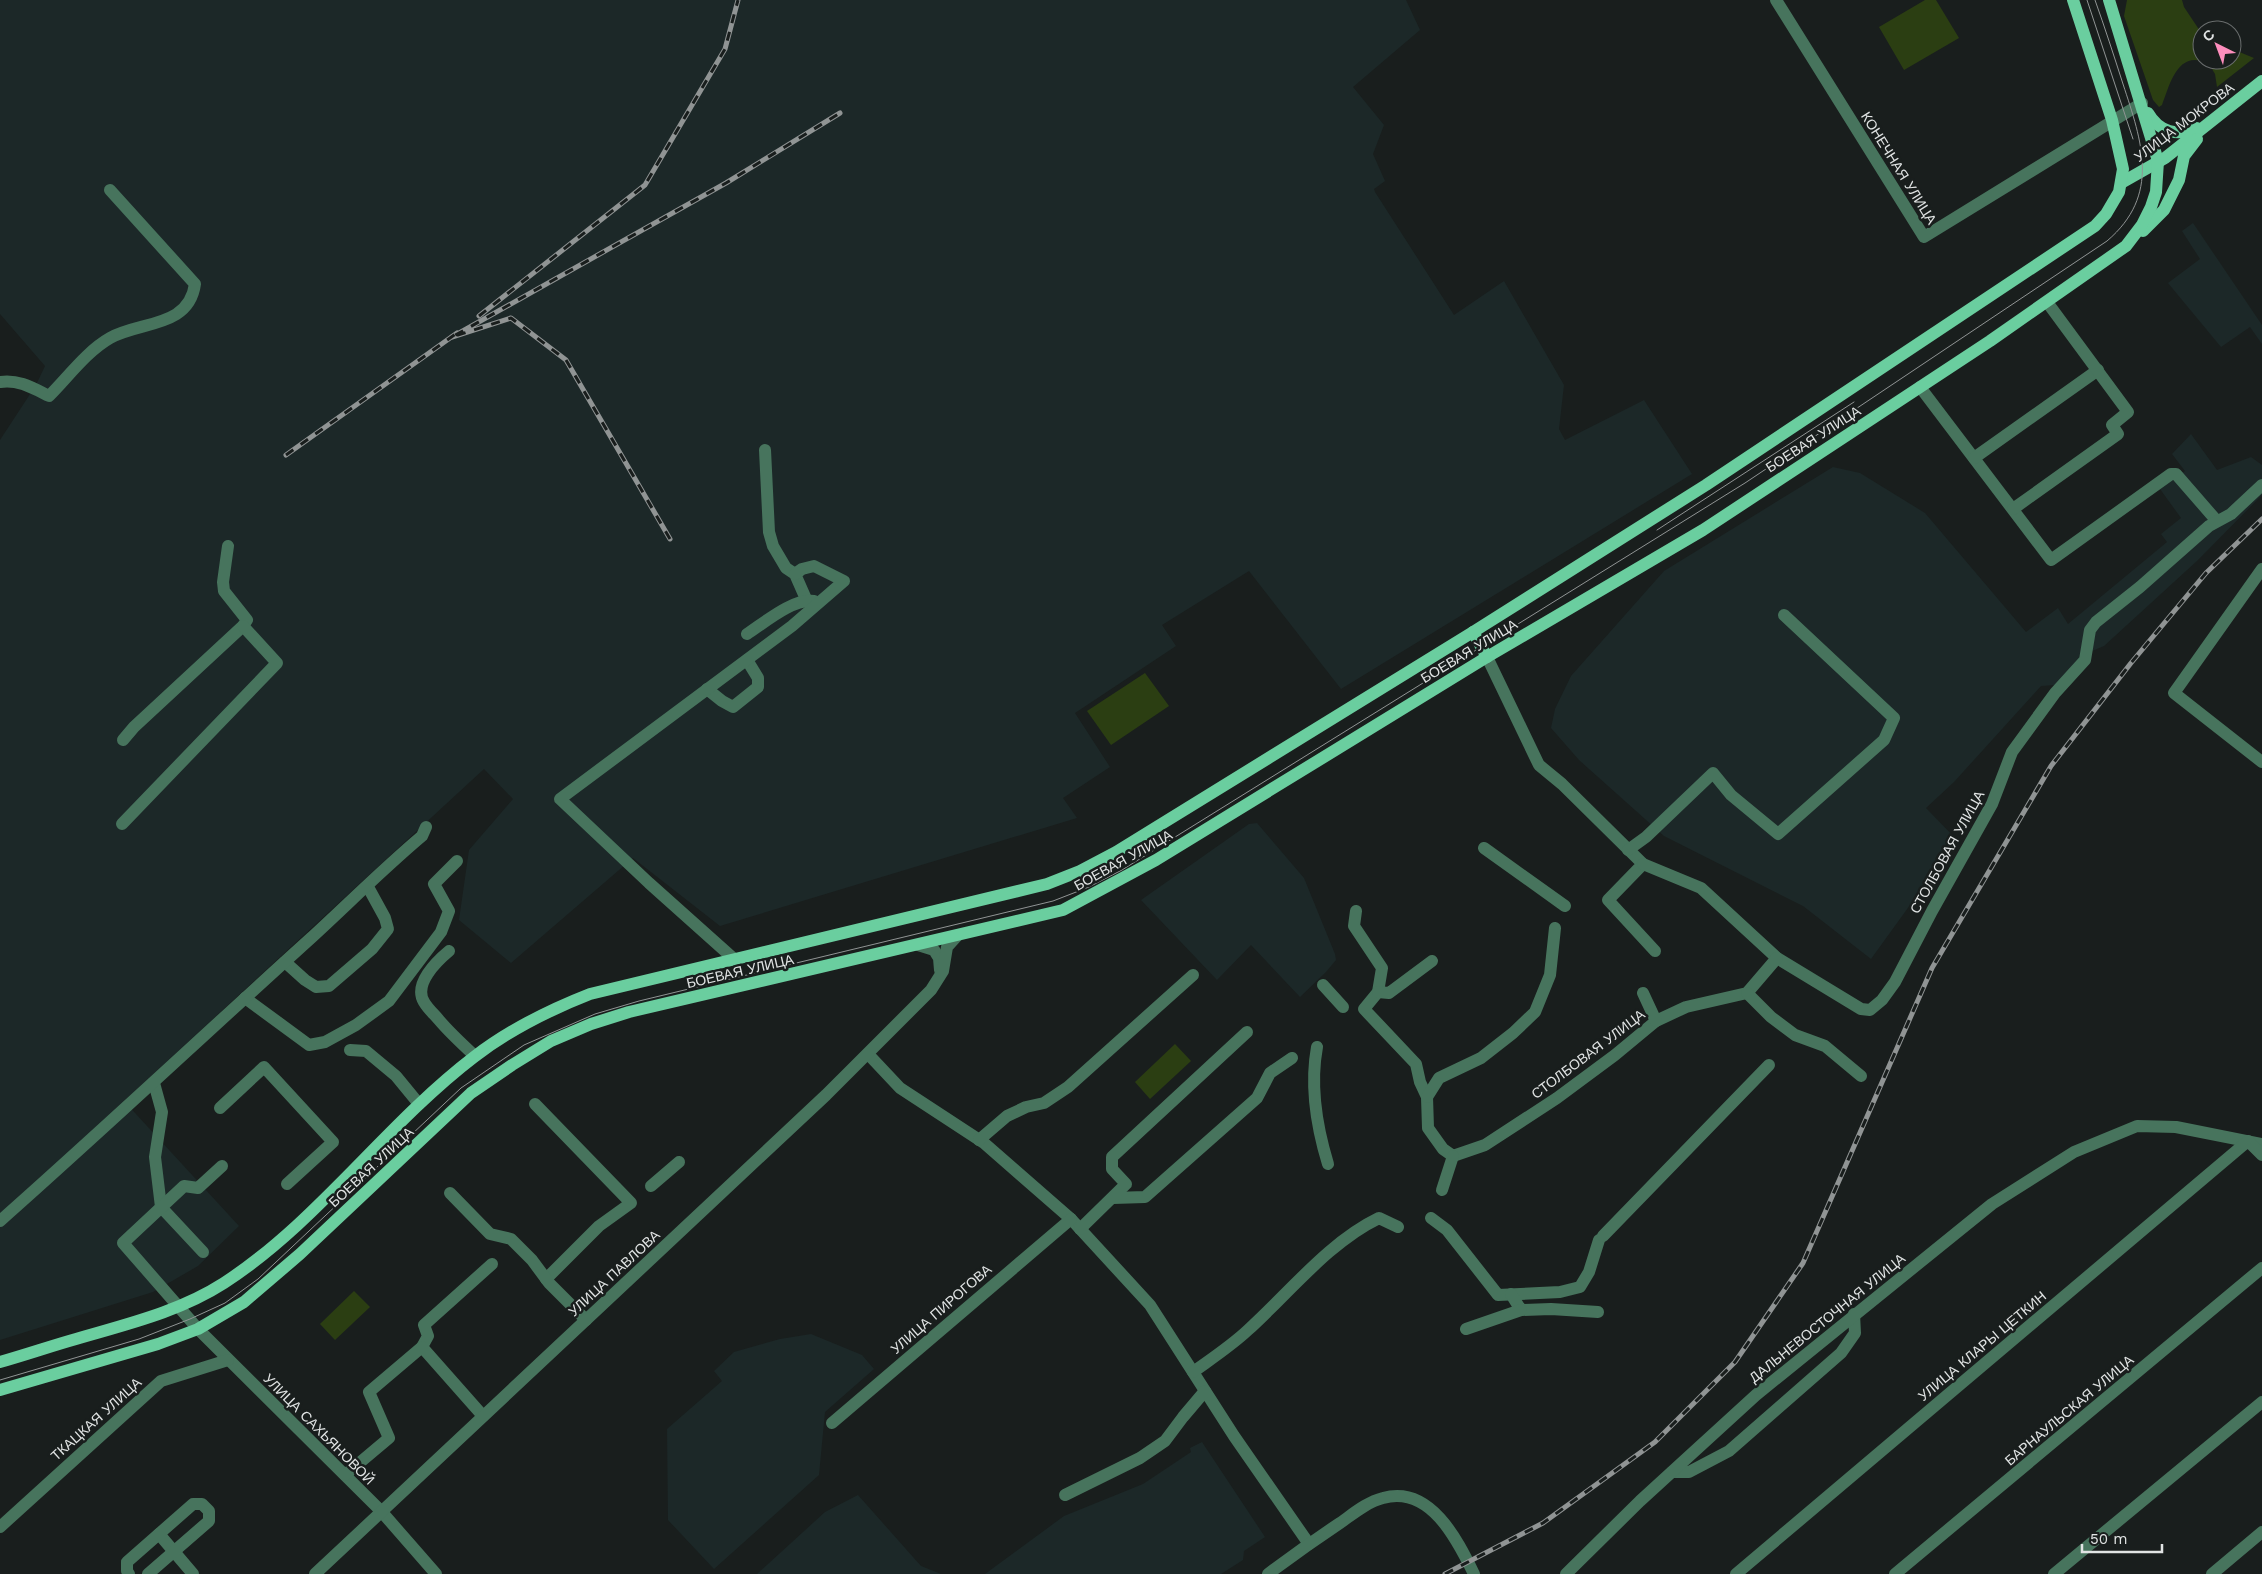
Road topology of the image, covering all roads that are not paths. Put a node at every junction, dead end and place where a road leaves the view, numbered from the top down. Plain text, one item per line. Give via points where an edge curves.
1 (1776, 0) edge
2 (2074, 0) edge
3 (2109, 0) edge
4 (2262, 81) edge
5 (2142, 103) junction
6 (2112, 120) junction
7 (2209, 123) junction
8 (2158, 161) junction
9 (2121, 183) junction
10 (110, 190) dead end
11 (2126, 246) junction
12 (2047, 302) junction
13 (2098, 370) junction
14 (0, 382) edge
15 (1920, 387) junction
16 (765, 450) dead end
17 (1974, 458) junction
18 (2262, 485) edge
19 (2013, 509) junction
20 (2216, 520) junction
21 (228, 546) dead end
22 (2262, 570) edge
23 (794, 574) junction
24 (806, 600) junction
25 (821, 602) junction
26 (1784, 615) dead end
27 (243, 626) junction
28 (1473, 632) junction
29 (747, 634) dead end
30 (1487, 657) junction
31 (746, 660) junction
32 (707, 690) junction
33 (122, 740) dead end
34 (2262, 762) edge
35 (122, 824) dead end
36 (426, 827) dead end
37 (1484, 848) dead end
38 (1628, 850) junction
39 (457, 861) dead end
40 (1643, 864) junction
41 (368, 886) junction
42 (1566, 906) dead end
43 (1356, 911) dead end
44 (1555, 928) dead end
45 (958, 936) junction
46 (918, 945) junction
47 (450, 951) dead end
48 (1655, 951) dead end
49 (1777, 958) junction
50 (734, 959) junction
51 (1432, 960) dead end
52 (285, 962) junction
53 (1193, 975) dead end
54 (1323, 985) dead end
55 (931, 990) junction
56 (1378, 992) junction
57 (1643, 993) dead end
58 (1747, 993) junction
59 (244, 998) junction
60 (1343, 1007) dead end
61 (1656, 1021) junction
62 (1247, 1032) dead end
63 (1317, 1047) dead end
64 (350, 1050) dead end
65 (868, 1054) junction
66 (475, 1056) junction
67 (1292, 1058) dead end
68 (1769, 1066) dead end
69 (1861, 1076) dead end
70 (154, 1083) junction
71 (1427, 1097) junction
72 (419, 1104) junction
73 (535, 1104) dead end
74 (220, 1108) dead end
75 (979, 1140) junction
76 (2248, 1141) junction
77 (2262, 1144) edge
78 (2262, 1155) edge
79 (1453, 1156) junction
80 (679, 1162) dead end
81 (1328, 1164) dead end
82 (222, 1166) dead end
83 (287, 1184) dead end
84 (651, 1186) dead end
85 (1442, 1190) dead end
86 (450, 1193) dead end
87 (1113, 1198) junction
88 (161, 1207) junction
89 (1431, 1218) dead end
90 (1071, 1219) junction
91 (0, 1221) edge
92 (1398, 1227) dead end
93 (1080, 1229) junction
94 (202, 1252) dead end
95 (492, 1264) dead end
96 (2262, 1268) edge
97 (546, 1279) junction
98 (1511, 1294) junction
99 (179, 1308) junction
100 (1520, 1310) junction
101 (1598, 1312) dead end
102 (1854, 1314) junction
103 (586, 1320) junction
104 (1466, 1328) dead end
105 (198, 1329) junction
106 (422, 1347) junction
107 (228, 1360) junction
108 (0, 1362) edge
109 (1193, 1372) junction
110 (0, 1390) edge
111 (1205, 1391) junction
112 (2262, 1402) edge
113 (483, 1416) junction
114 (832, 1423) dead end
115 (1672, 1472) junction
116 (345, 1475) junction
117 (1065, 1495) dead end
118 (381, 1511) junction
119 (0, 1527) edge
120 (2262, 1532) edge
121 (159, 1534) junction
122 (1309, 1544) junction
123 (174, 1552) junction
124 (129, 1574) edge
125 (148, 1574) edge
126 (193, 1574) edge
127 (315, 1574) edge
128 (436, 1574) edge
129 (1268, 1574) edge
130 (1474, 1574) edge
131 (1566, 1574) edge
132 (1736, 1574) edge
133 (1895, 1574) edge
134 (2054, 1574) edge
135 (2212, 1574) edge

1 - 6 street, КОНЕЧНАЯ УЛИЦА via 1924,237
2 - 6 main road
3 - 5 main road
4 - 7 main road, УЛИЦА МОКРОВА
5 - 6 street, КОНЕЧНАЯ УЛИЦА
5 - 7 main road via 2152,120 2164,130 2185,134
5 - 8 main road, БОЕВАЯ УЛИЦА
6 - 9 main road via 2123,169
7 - 8 main road, УЛИЦА МОКРОВА
7 - 11 main road via 2184,156 2180,180 2164,210
8 - 9 main road, УЛИЦА МОКРОВА
8 - 11 main road, БОЕВАЯ УЛИЦА via 2156,192 2151,207
9 - 28 main road, БОЕВАЯ УЛИЦА via 2115,201 2095,226 1706,485
10 - 14 street via 195,284 194,293 185,308 170,319 111,337 97,346 49,396 24,384 9,380
11 - 12 main road, БОЕВАЯ УЛИЦА
12 - 13 street
12 - 15 main road, БОЕВАЯ УЛИЦА
13 - 17 street
13 - 19 street via 2128,412 2112,425 2118,434
15 - 17 street
15 - 30 main road, БОЕВАЯ УЛИЦА via 1703,530
16 - 23 street via 769,532 786,568
17 - 19 street
18 - 20 street, СТОЛБОВАЯ УЛИЦА via 2231,514
19 - 20 street via 2051,560 2172,474 2176,474
20 - 49 street, СТОЛБОВАЯ УЛИЦА via 2090,630 2085,660 2055,693 2012,752 1992,804 1895,982 1877,1006 1870,1010 1861,1009
21 - 27 street via 224,591 244,614 247,620
22 - 34 street via 2174,693
23 - 24 street
23 - 25 street via 814,566 844,581
24 - 25 street
24 - 29 street via 780,612
25 - 31 street
26 - 38 street via 1894,718 1884,740 1778,834 1731,795 1713,773
27 - 33 street
27 - 35 street via 277,663
28 - 30 main road, СТОЛБОВАЯ УЛИЦА
28 - 50 main road, БОЕВАЯ УЛИЦА via 1152,831 1080,871 1047,884
30 - 38 street, СТОЛБОВАЯ УЛИЦА via 1539,765
30 - 45 main road, БОЕВАЯ УЛИЦА via 1109,886 1063,910
31 - 32 street
31 - 32 street via 758,678 758,687 734,707
32 - 50 street via 560,799
36 - 41 street via 422,836
37 - 42 street
38 - 40 street, СТОЛБОВАЯ УЛИЦА
39 - 59 street via 434,884 449,911 440,932 389,1001 356,1025 325,1042 309,1045
40 - 48 street via 1608,900
40 - 49 street, СТОЛБОВАЯ УЛИЦА via 1701,888
41 - 52 street
41 - 52 street via 388,929 372,949 329,986 316,987
43 - 56 street via 1354,926 1382,968
44 - 71 street via 1550,975 1535,1012 1481,1058 1439,1078
45 - 46 main road, БОЕВАЯ УЛИЦА
45 - 55 street, УЛИЦА ПАВЛОВА via 947,947 943,971
46 - 55 street, УЛИЦА ПАВЛОВА via 934,950 939,958 940,968
46 - 105 main road, БОЕВАЯ УЛИЦА via 629,1012 552,1041 471,1093 300,1254 244,1302
47 - 66 street via 426,975 423,1001
49 - 58 street
50 - 66 main road, БОЕВАЯ УЛИЦА via 590,994 516,1029
51 - 56 street via 1389,993
52 - 59 street
53 - 75 street via 1068,1087 1044,1103 1007,1116
54 - 60 street
55 - 65 street, УЛИЦА ПАВЛОВА
56 - 71 street via 1364,1009 1416,1064
57 - 61 street
58 - 61 street, СТОЛБОВАЯ УЛИЦА via 1686,1007
58 - 69 street via 1795,1035 1825,1046
59 - 70 street
61 - 79 street, СТОЛБОВАЯ УЛИЦА via 1557,1098 1485,1144
62 - 87 street via 1112,1157 1112,1169 1126,1184
63 - 81 street via 1314,1064 1316,1105
64 - 72 street via 366,1051 396,1076
65 - 75 street via 900,1088
65 - 103 street, УЛИЦА ПАВЛОВА
66 - 72 main road, БОЕВАЯ УЛИЦА
67 - 87 street via 1270,1073 1257,1098 1146,1197
68 - 98 street via 1601,1238 1580,1287 1560,1292
70 - 88 street via 162,1112 155,1157
70 - 91 street
71 - 79 street via 1428,1128 1443,1149
72 - 99 main road, БОЕВАЯ УЛИЦА via 273,1246 224,1283
73 - 97 street via 631,1203 599,1226
74 - 83 street via 264,1067 333,1142
75 - 90 street
76 - 77 street
76 - 78 street
76 - 102 street, ДАЛЬНЕВОСТОЧНАЯ УЛИЦА via 2176,1127 2137,1126 2074,1152 1992,1204
76 - 132 street, УЛИЦА КЛАРЫ ЦЕТКИН
79 - 85 street
80 - 84 street
82 - 88 street via 198,1188 184,1186
86 - 97 street via 490,1234 511,1239
87 - 93 street
88 - 94 street
88 - 99 street, УЛИЦА САХЬЯНОВОЙ via 123,1243
89 - 98 street via 1447,1230 1498,1295
90 - 93 street
90 - 114 street, УЛИЦА ПИРОГОВА
92 - 109 street via 1379,1218 1357,1229 1246,1332
93 - 109 street via 1150,1306
95 - 106 street via 424,1324 428,1336
96 - 133 street, БАРНАУЛЬСКАЯ УЛИЦА
97 - 103 street
98 - 100 street
99 - 105 street, УЛИЦА САХЬЯНОВОЙ
99 - 108 main road, БОЕВАЯ УЛИЦА
100 - 101 street
100 - 104 street
102 - 115 street, ДАЛЬНЕВОСТОЧНАЯ УЛИЦА via 1756,1395
102 - 115 street via 1855,1333 1841,1353 1729,1451 1689,1472
103 - 113 street, УЛИЦА ПАВЛОВА
105 - 107 street, УЛИЦА САХЬЯНОВОЙ
105 - 110 main road, БОЕВАЯ УЛИЦА via 158,1344
106 - 113 street
106 - 116 street via 369,1392 388,1438
107 - 116 street, УЛИЦА САХЬЯНОВОЙ
107 - 119 street, ТКАЦКАЯ УЛИЦА via 161,1381
109 - 111 street
111 - 117 street via 1165,1442
111 - 122 street
112 - 134 street
113 - 118 street, УЛИЦА ПАВЛОВА
115 - 131 street, ДАЛЬНЕВОСТОЧНАЯ УЛИЦА
116 - 118 street, УЛИЦА САХЬЯНОВОЙ
118 - 127 street, УЛИЦА ПАВЛОВА
118 - 128 street, УЛИЦА САХЬЯНОВОЙ
120 - 135 street
121 - 123 street
121 - 123 street via 193,1504 202,1504 209,1511 209,1521
121 - 124 street via 127,1562
122 - 129 street
122 - 130 street via 1364,1506 1382,1498 1413,1498 1442,1520
123 - 125 street
123 - 126 street

